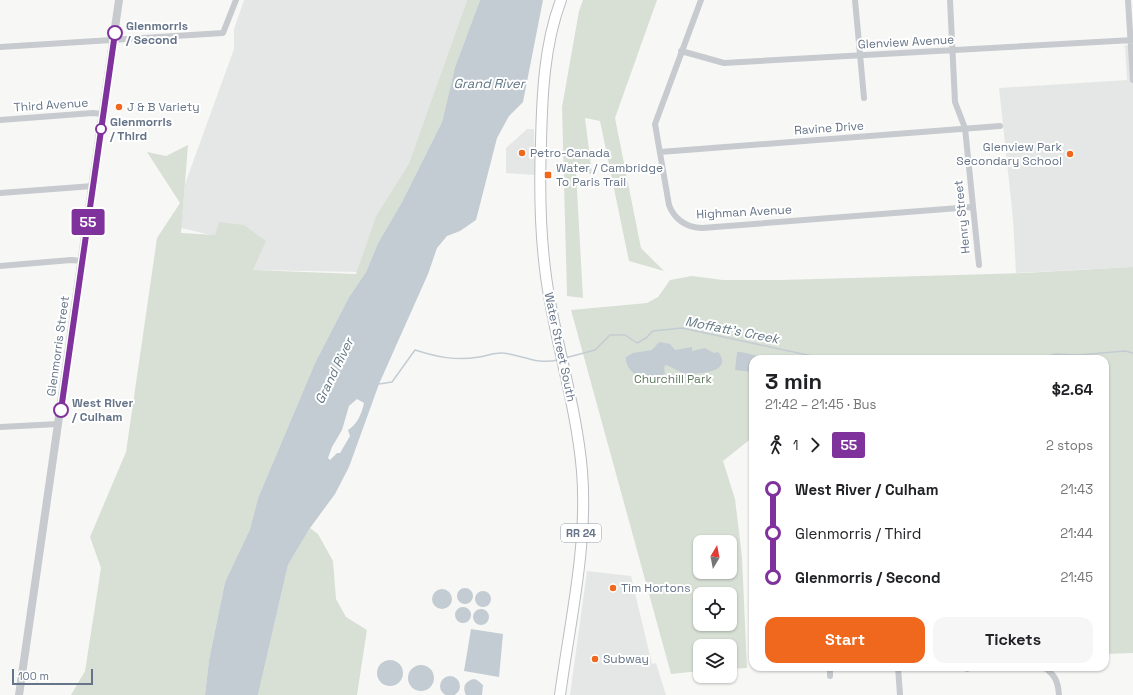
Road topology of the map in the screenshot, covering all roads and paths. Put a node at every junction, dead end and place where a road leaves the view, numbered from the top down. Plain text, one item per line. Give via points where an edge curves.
1 (119, 0) edge
2 (236, 0) edge
3 (561, 0) edge
4 (701, 0) edge
5 (855, 0) edge
6 (950, 0) edge
7 (1128, 0) edge
8 (114, 40) junction
9 (1132, 40) edge
10 (0, 46) edge
11 (682, 50) junction
12 (952, 50) junction
13 (860, 55) junction
14 (1132, 80) edge
15 (864, 98) dead end
16 (103, 114) junction
17 (0, 120) edge
18 (1000, 126) dead end
19 (965, 128) junction
20 (660, 152) junction
21 (93, 186) junction
22 (0, 193) edge
23 (972, 207) junction
24 (82, 261) junction
25 (978, 265) dead end
26 (0, 266) edge
27 (58, 424) junction
28 (0, 427) edge
29 (830, 671) edge
30 (898, 671) edge
31 (1050, 671) edge
32 (830, 676) dead end
33 (19, 695) edge
34 (560, 695) edge
35 (900, 695) edge
36 (1059, 695) edge

1 - 8 street, Glenmorris Street
2 - 8 street via 223,33
3 - 34 main road, Water Street South / RR 24 via 547,54 542,103 539,204 550,301 579,442 583,507 579,562
4 - 11 street, Highman Avenue
5 - 13 street
6 - 12 street, Henry Street
7 - 9 street
8 - 10 street
8 - 16 street, Glenmorris Street
9 - 12 street, Glenview Avenue
9 - 14 street
11 - 13 street, Glenview Avenue via 724,63
11 - 20 street, Highman Avenue via 655,120
12 - 13 street, Glenview Avenue
12 - 19 street, Henry Street via 956,102
13 - 15 street
16 - 17 street, Third Avenue
16 - 21 street, Glenmorris Street
18 - 19 street, Ravine Drive
19 - 20 street, Ravine Drive
19 - 23 street, Henry Street
20 - 23 street, Highman Avenue via 670,209 681,221 695,227
21 - 22 street
21 - 24 street, Glenmorris Street
23 - 25 street, Henry Street
24 - 26 street
24 - 27 street, Glenmorris Street
27 - 28 street
27 - 33 street, Glenmorris Street
29 - 32 street
30 - 35 street
31 - 36 street via 1058,683

